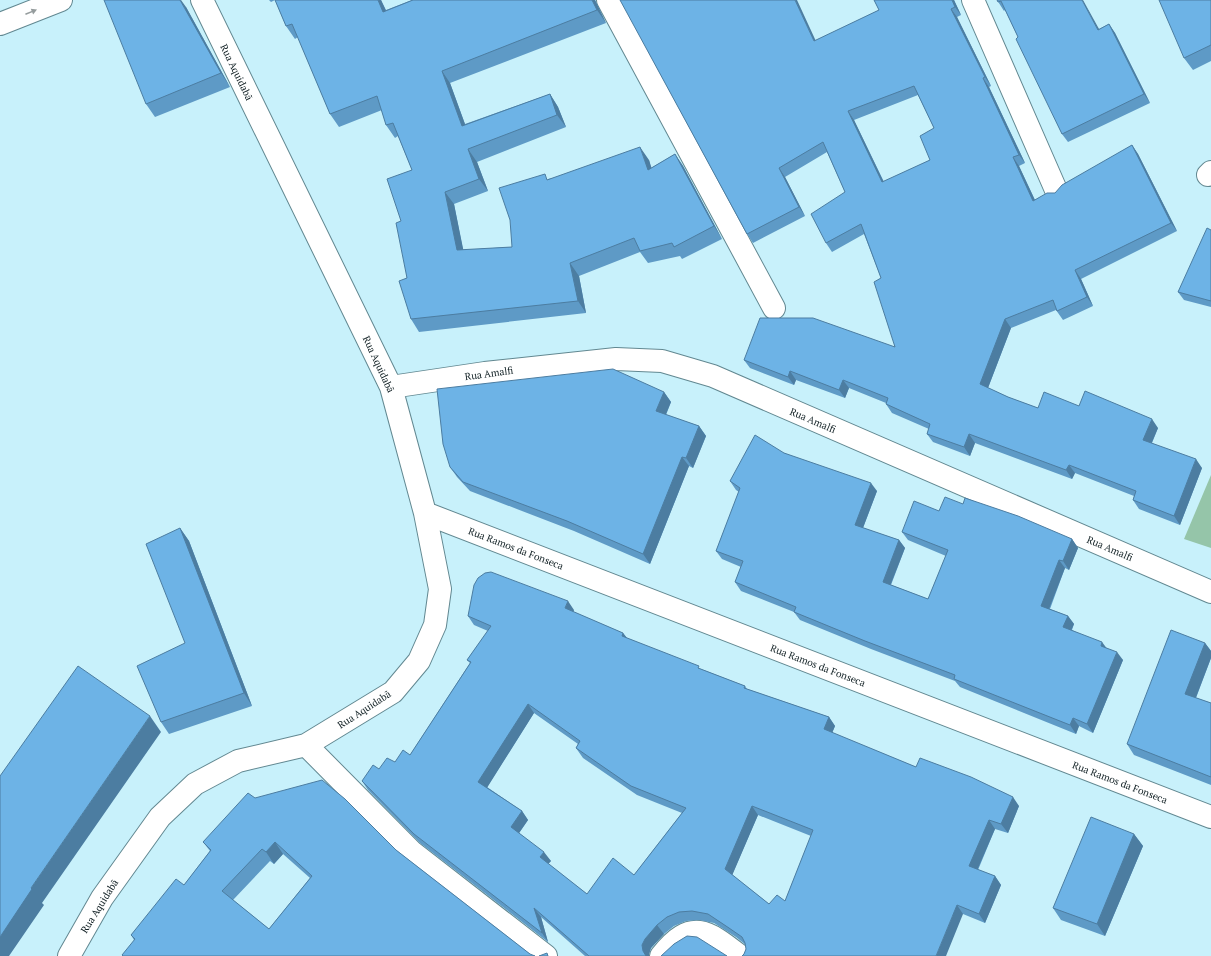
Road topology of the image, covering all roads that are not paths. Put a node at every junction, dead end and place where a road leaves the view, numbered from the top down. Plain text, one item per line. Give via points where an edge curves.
1 (61, 0) edge
2 (202, 0) edge
3 (608, 0) edge
4 (973, 0) edge
5 (0, 24) edge
6 (1056, 190) edge
7 (774, 308) dead end
8 (391, 387) junction
9 (425, 513) junction
10 (1211, 592) edge
11 (306, 745) junction
12 (1211, 818) edge
13 (69, 956) edge
14 (546, 956) edge
15 (661, 956) edge
16 (740, 956) edge

5 -> 1 street
2 - 8 street, Rua Aquidabã
3 - 7 street
4 - 6 street
8 - 9 street, Rua Aquidabã
8 - 10 street, Rua Amalfi via 601,360 662,361 713,376
9 - 11 street, Rua Aquidabã via 440,589 435,625 419,661 393,692
9 - 12 street, Rua Ramos da Fonseca
11 - 13 street, Rua Aquidabã via 238,761 195,784 160,817 102,898
11 - 14 street via 412,852
15 - 16 street via 675,940 689,932 700,931 721,941

